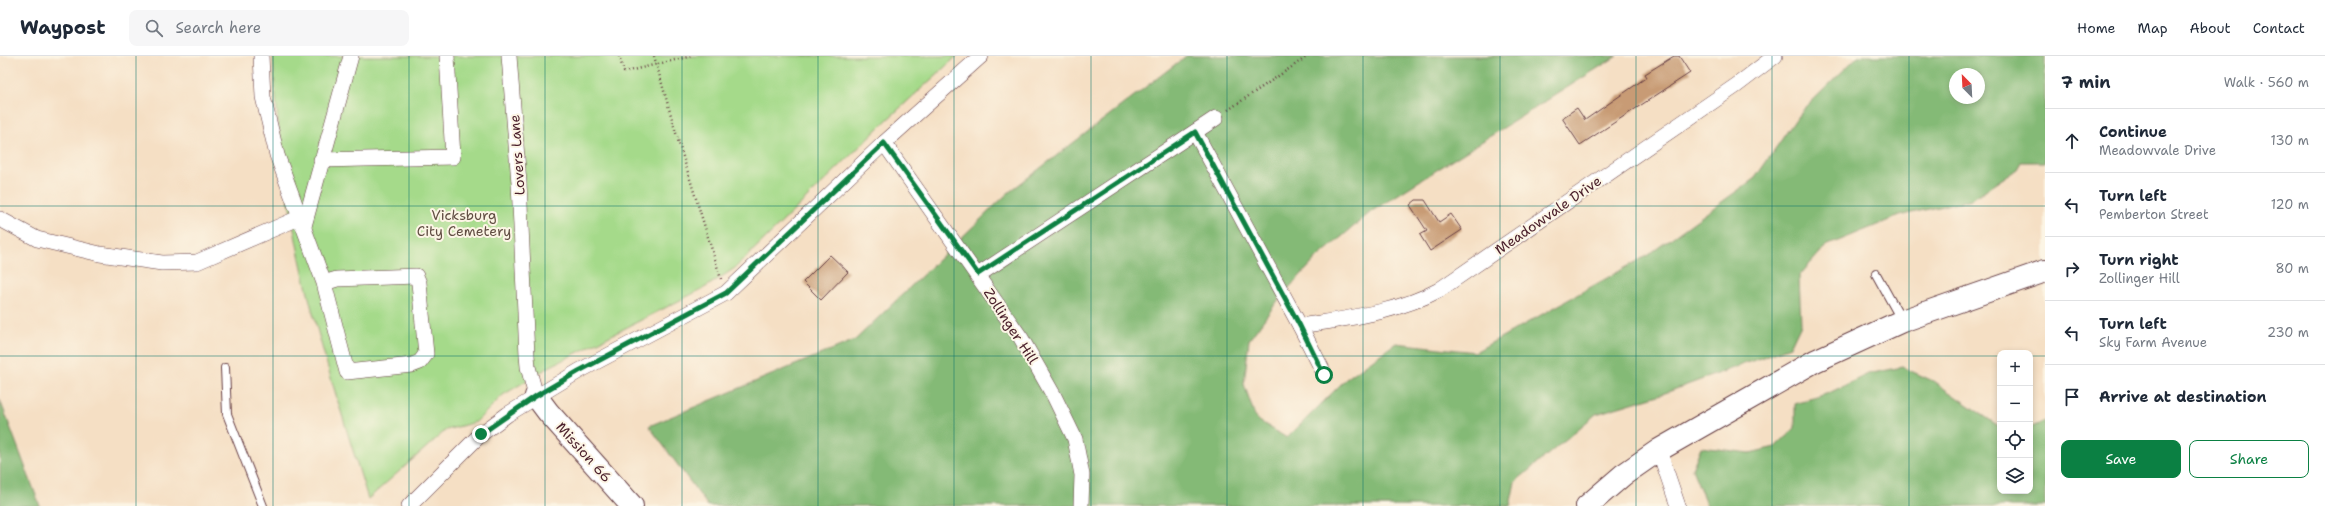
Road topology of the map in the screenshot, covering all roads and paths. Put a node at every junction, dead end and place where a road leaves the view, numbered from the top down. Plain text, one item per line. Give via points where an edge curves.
1 (261, 56) edge
2 (351, 56) edge
3 (447, 56) edge
4 (509, 56) edge
5 (619, 56) edge
6 (654, 56) edge
7 (692, 56) edge
8 (981, 56) edge
9 (1308, 56) edge
10 (1775, 56) edge
11 (656, 64) junction
12 (1216, 118) joint
13 (1195, 132) junction
14 (884, 143) junction
15 (321, 160) junction
16 (0, 219) edge
17 (302, 221) junction
18 (2045, 271) edge
19 (978, 274) junction
20 (1876, 274) dead end
21 (324, 283) junction
22 (726, 293) junction
23 (1902, 321) junction
24 (1300, 326) junction
25 (225, 368) dead end
26 (1324, 375) dead end
27 (536, 396) junction
28 (1660, 450) junction
29 (263, 506) edge
30 (409, 506) edge
31 (632, 506) edge
32 (1081, 506) edge
33 (1587, 506) edge
34 (1678, 506) edge

1 - 17 street via 263,97 277,154
2 - 15 street
3 - 15 street via 453,157
4 - 27 street, Lovers Lane via 519,183 526,355
5 - 11 path via 624,72
6 - 11 path
7 - 11 path
8 - 14 street
9 - 12 path
10 - 24 street, Meadowvale Drive via 1737,85 1439,290 1417,302 1386,311
11 - 22 path
12 - 13 street
13 - 19 street
13 - 24 street
14 - 19 street, Zollinger Hill
14 - 22 street
15 - 17 street
16 - 17 street via 37,239 100,254 162,263 196,262
17 - 21 street
18 - 23 street
19 - 32 street, Zollinger Hill via 1021,338 1075,439 1082,475
20 - 23 lane
21 - 21 street via 337,279 416,276 419,283 426,354 420,362 347,372
22 - 27 street
23 - 28 street via 1815,361
24 - 26 street
25 - 29 lane via 227,414
27 - 30 street via 481,434
27 - 31 street, Mission 66
28 - 33 street via 1623,475
28 - 34 street

